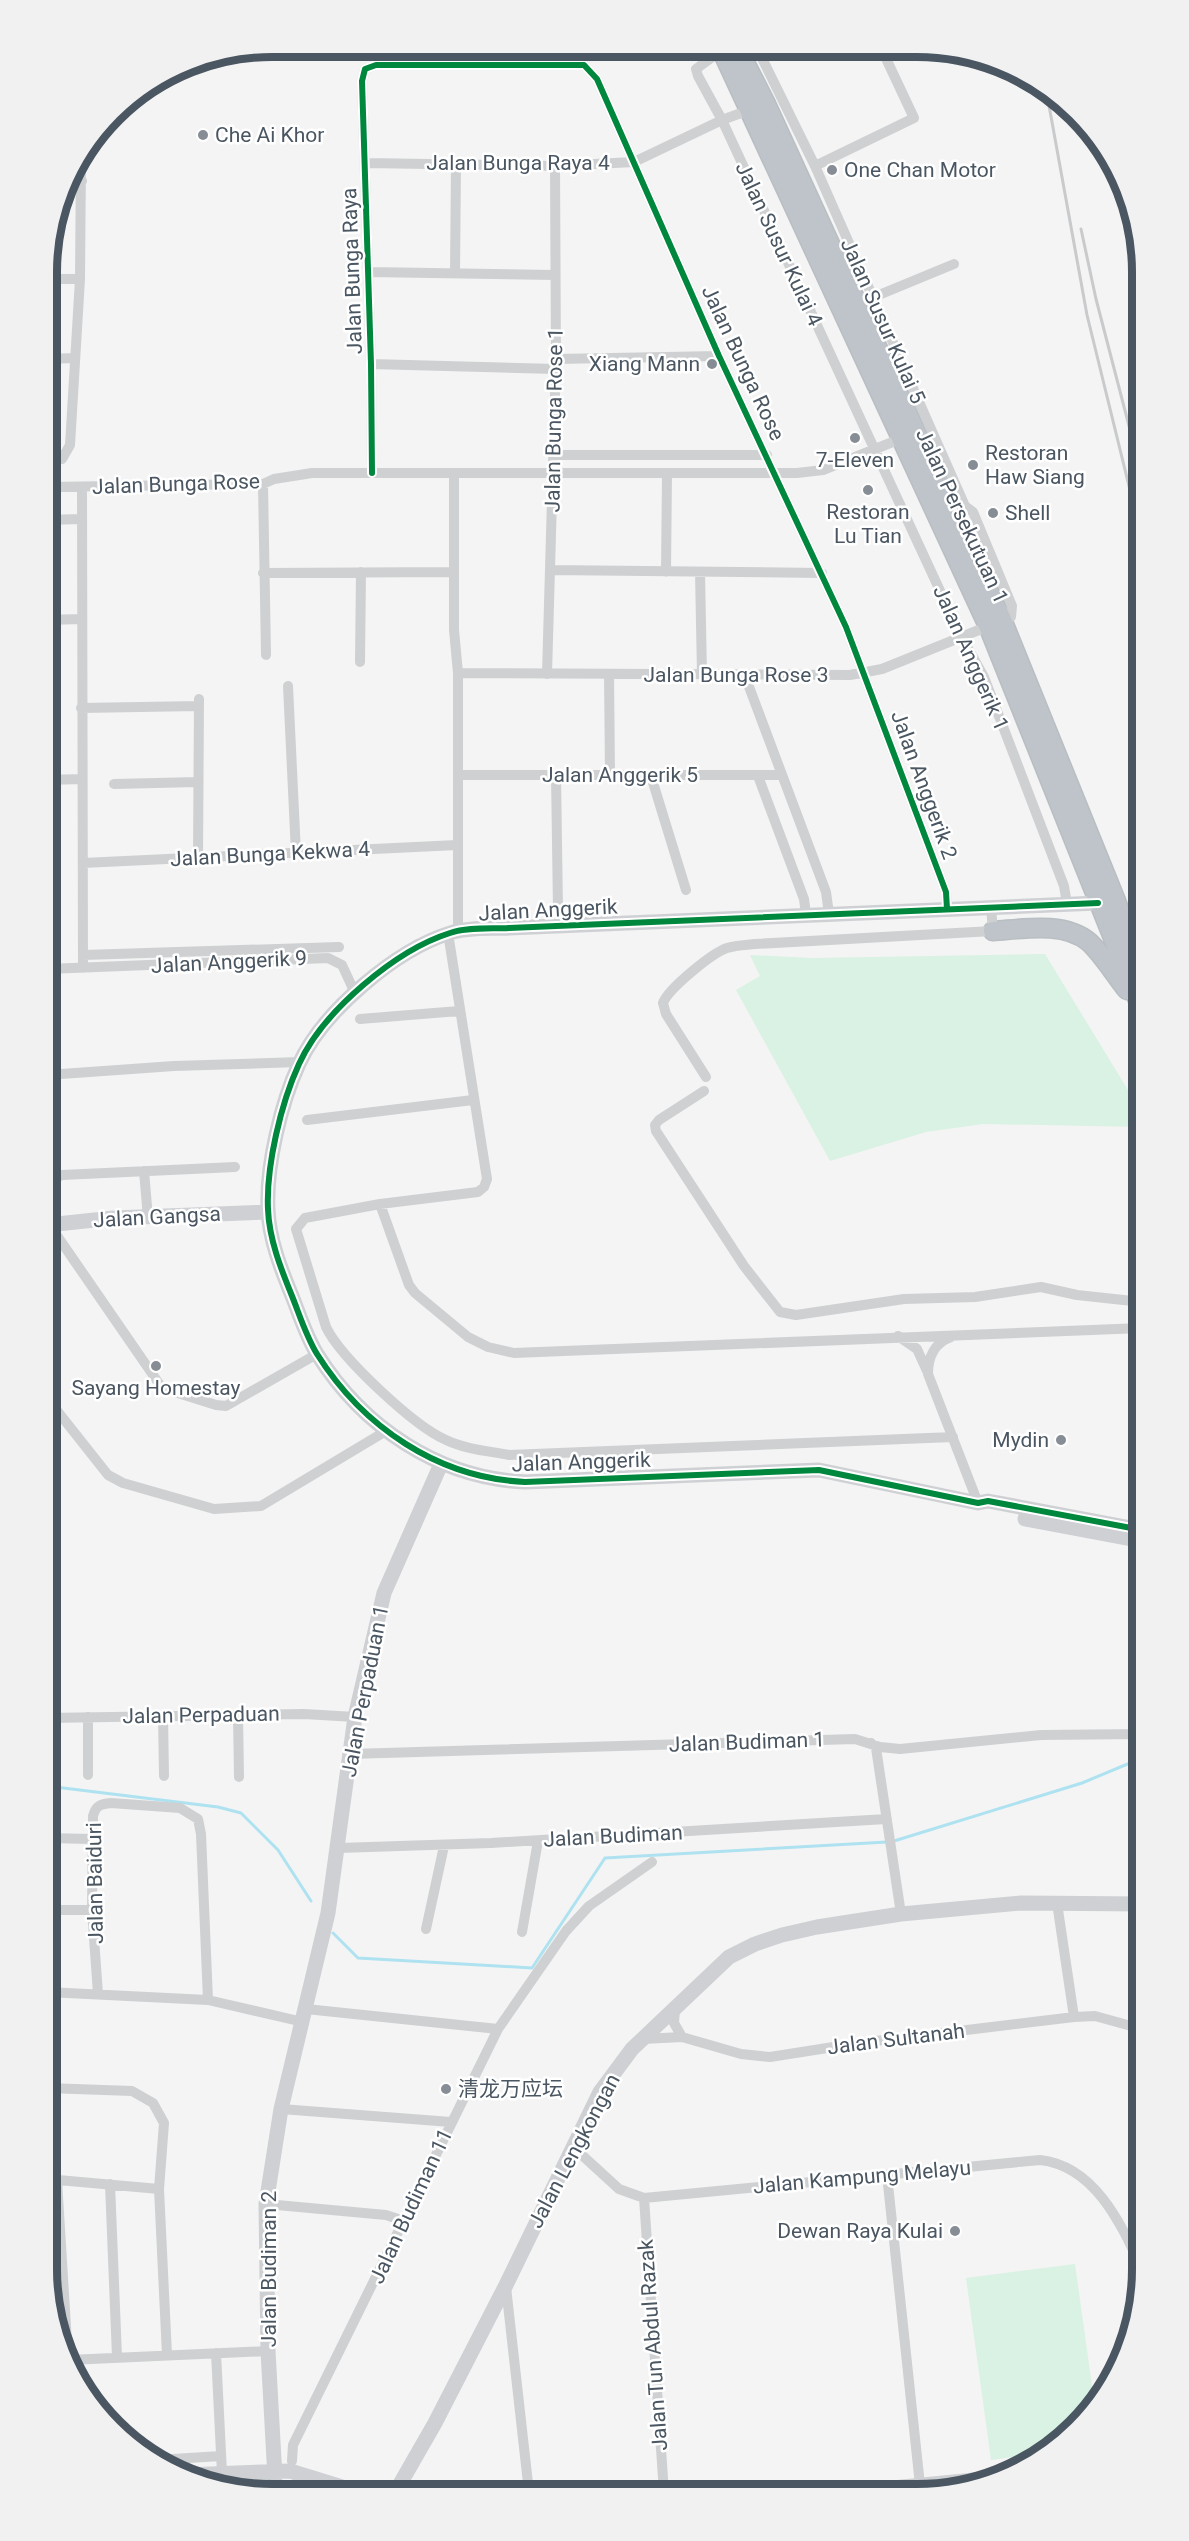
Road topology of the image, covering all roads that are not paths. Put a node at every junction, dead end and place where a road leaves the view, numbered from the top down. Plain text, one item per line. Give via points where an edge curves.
1 (712, 57) edge
2 (726, 57) edge
3 (741, 57) edge
4 (761, 57) edge
5 (885, 57) edge
6 (589, 68) joint
7 (758, 107) junction
8 (722, 120) junction
9 (634, 162) junction
10 (365, 163) junction
11 (456, 165) junction
12 (555, 166) junction
13 (815, 166) junction
14 (82, 172) edge
15 (77, 181) edge
16 (82, 181) junction
17 (954, 264) dead end
18 (369, 272) junction
19 (455, 273) junction
20 (555, 275) junction
21 (57, 279) edge
22 (80, 279) junction
23 (874, 297) junction
24 (719, 356) junction
25 (75, 358) junction
26 (57, 359) edge
27 (371, 364) junction
28 (556, 364) junction
29 (908, 435) junction
30 (875, 449) junction
31 (554, 455) junction
32 (766, 455) junction
33 (57, 460) edge
34 (774, 471) junction
35 (372, 473) junction
36 (667, 473) junction
37 (454, 474) junction
38 (553, 474) junction
39 (263, 484) junction
40 (57, 487) edge
41 (82, 487) junction
42 (952, 512) junction
43 (81, 519) junction
44 (57, 520) edge
45 (550, 570) junction
46 (361, 572) junction
47 (454, 572) junction
48 (666, 572) junction
49 (700, 572) junction
50 (263, 573) junction
51 (822, 573) junction
52 (81, 619) junction
53 (57, 620) edge
54 (996, 625) junction
55 (961, 636) junction
56 (266, 655) dead end
57 (360, 662) dead end
58 (458, 673) junction
59 (865, 673) junction
60 (547, 674) junction
61 (609, 674) junction
62 (702, 675) junction
63 (745, 676) junction
64 (288, 686) dead end
65 (81, 708) junction
66 (458, 775) junction
67 (556, 775) junction
68 (610, 775) junction
69 (782, 775) junction
70 (651, 776) junction
71 (758, 776) junction
72 (82, 779) junction
73 (57, 780) edge
74 (198, 782) junction
75 (114, 784) dead end
76 (456, 844) junction
77 (296, 852) junction
78 (198, 858) junction
79 (83, 863) junction
80 (686, 890) dead end
81 (1098, 903) junction
82 (1067, 904) junction
83 (991, 908) junction
84 (947, 909) junction
85 (558, 910) dead end
86 (806, 914) junction
87 (829, 914) junction
88 (993, 931) junction
89 (453, 932) junction
90 (1132, 945) edge
91 (339, 947) dead end
92 (83, 955) junction
93 (83, 968) junction
94 (57, 969) edge
95 (1132, 985) edge
96 (355, 993) junction
97 (1132, 996) edge
98 (459, 1011) junction
99 (360, 1019) dead end
100 (300, 1062) junction
101 (57, 1074) edge
102 (706, 1077) dead end
103 (704, 1091) dead end
104 (473, 1100) junction
105 (307, 1120) dead end
106 (236, 1167) dead end
107 (144, 1171) junction
108 (57, 1177) edge
109 (380, 1204) junction
110 (268, 1212) junction
111 (148, 1218) junction
112 (57, 1224) edge
113 (57, 1238) edge
114 (1132, 1301) edge
115 (1132, 1328) edge
116 (962, 1334) junction
117 (898, 1336) junction
118 (317, 1354) junction
119 (928, 1374) junction
120 (57, 1411) edge
121 (386, 1431) junction
122 (952, 1437) junction
123 (441, 1464) junction
124 (978, 1503) junction
125 (1132, 1534) edge
126 (164, 1715) junction
127 (238, 1715) junction
128 (88, 1717) junction
129 (355, 1717) junction
130 (57, 1718) edge
131 (1132, 1734) edge
132 (871, 1743) junction
133 (350, 1754) junction
134 (88, 1775) dead end
135 (164, 1776) dead end
136 (239, 1777) dead end
137 (886, 1820) junction
138 (57, 1838) edge
139 (91, 1839) junction
140 (538, 1841) junction
141 (444, 1846) junction
142 (339, 1848) junction
143 (652, 1862) dead end
144 (1058, 1903) junction
145 (1132, 1904) edge
146 (57, 1910) edge
147 (92, 1910) junction
148 (902, 1914) junction
149 (324, 1929) joint
150 (426, 1929) dead end
151 (522, 1932) dead end
152 (57, 1992) edge
153 (98, 1994) junction
154 (208, 2000) junction
155 (675, 2008) junction
156 (304, 2016) junction
157 (1074, 2017) junction
158 (1132, 2026) edge
159 (498, 2029) junction
160 (682, 2037) junction
161 (643, 2039) junction
162 (57, 2088) edge
163 (281, 2109) junction
164 (451, 2122) junction
165 (572, 2146) junction
166 (887, 2175) junction
167 (57, 2179) edge
168 (111, 2184) junction
169 (159, 2189) junction
170 (644, 2198) junction
171 (266, 2204) junction
172 (404, 2221) junction
173 (57, 2232) edge
174 (1131, 2245) edge
175 (506, 2285) junction
176 (67, 2333) edge
177 (268, 2351) junction
178 (216, 2353) junction
179 (167, 2355) junction
180 (117, 2357) junction
181 (77, 2359) edge
182 (221, 2456) junction
183 (172, 2459) edge
184 (292, 2461) dead end
185 (222, 2473) junction
186 (206, 2474) edge
187 (275, 2474) junction
188 (227, 2479) edge
189 (310, 2484) edge
190 (335, 2484) edge
191 (400, 2484) edge
192 (528, 2484) edge
193 (663, 2484) edge
194 (916, 2484) edge

1 - 8 street, Jalan Susur Kulai 4 via 696,69
2 - 7 highway, Jalan Persekutuan 1
3 - 7 highway, Jalan Persekutuan 1
4 - 13 street, Jalan Susur Kulai 5
5 - 13 street via 914,118
6 - 9 street, Jalan Bunga Rose
6 - 10 street, Jalan Bunga Raya via 578,64 376,64 365,69 362,81
7 - 8 street, Jalan Bunga Raya 4
7 - 29 highway, Jalan Persekutuan 1
8 - 9 street, Jalan Bunga Raya 4
8 - 30 street, Jalan Susur Kulai 4
9 - 12 street, Jalan Bunga Raya 4
9 - 24 street, Jalan Bunga Rose
10 - 11 street, Jalan Bunga Raya 4
10 - 18 street, Jalan Bunga Raya
11 - 12 street, Jalan Bunga Raya 4
11 - 19 street
12 - 20 street, Jalan Bunga Rose 1
13 - 23 street, Jalan Susur Kulai 5
14 - 16 street
15 - 16 street
16 - 22 street
17 - 23 street
18 - 19 street
18 - 27 street, Jalan Bunga Raya
19 - 20 street
20 - 28 street, Jalan Bunga Rose 1
21 - 22 street
22 - 25 street
23 - 42 street, Jalan Susur Kulai 5
24 - 28 street
24 - 32 street, Jalan Bunga Rose
25 - 26 street
25 - 33 street via 70,445 62,459
27 - 28 street
27 - 35 street, Jalan Bunga Raya
28 - 31 street, Jalan Bunga Rose 1
29 - 30 street, Jalan Bunga Rose
29 - 42 highway, Jalan Persekutuan 1
30 - 34 street, Jalan Bunga Rose via 823,470
30 - 55 street, Jalan Anggerik 1
31 - 32 street
31 - 38 street, Jalan Bunga Rose 1
32 - 34 street, Jalan Bunga Rose
34 - 36 street, Jalan Bunga Rose
34 - 51 street, Jalan Bunga Rose
35 - 37 street, Jalan Bunga Rose
35 - 39 street, Jalan Bunga Rose via 312,473
36 - 38 street, Jalan Bunga Rose
36 - 48 street
37 - 38 street, Jalan Bunga Rose
37 - 47 street
38 - 45 street, Jalan Bunga Rose 1
39 - 41 street, Jalan Bunga Rose
39 - 50 street
40 - 41 street, Jalan Bunga Rose
41 - 43 street
42 - 54 highway, Jalan Persekutuan 1
42 - 54 street, Jalan Susur Kulai 5 via 973,512 1012,606 1011,617
43 - 44 street
43 - 52 street
45 - 48 street
45 - 60 street, Jalan Bunga Rose 1
46 - 47 street
46 - 50 street
46 - 57 street
47 - 58 street
48 - 49 street
49 - 51 street
49 - 62 street
50 - 56 street
51 - 59 street, Jalan Bunga Rose
52 - 53 street
52 - 65 street
54 - 55 street, Jalan Bunga Rose 3
54 - 81 highway, Jalan Persekutuan 1
54 - 90 highway, Jalan Persekutuan 1
55 - 59 street, Jalan Bunga Rose 3
55 - 82 street, Jalan Anggerik 1 via 984,677 1064,886
58 - 60 street, Jalan Bunga Rose 3
58 - 66 street
59 - 63 street, Jalan Bunga Rose 3
59 - 84 street, Jalan Anggerik 2 via 946,892
60 - 61 street, Jalan Bunga Rose 3
61 - 62 street, Jalan Bunga Rose 3
61 - 68 street
62 - 63 street, Jalan Bunga Rose 3
63 - 69 street
64 - 77 street
65 - 72 street
65 - 74 street via 199,703
66 - 67 street, Jalan Anggerik 5
66 - 76 street
67 - 68 street, Jalan Anggerik 5
67 - 85 street
68 - 70 street, Jalan Anggerik 5
69 - 71 street, Jalan Anggerik 5
69 - 87 street via 826,892
70 - 71 street, Jalan Anggerik 5
70 - 80 street
71 - 86 street via 804,899
72 - 73 street
72 - 79 street
74 - 75 street
74 - 78 street
76 - 77 street, Jalan Bunga Kekwa 4
76 - 89 street
77 - 78 street, Jalan Bunga Kekwa 4
78 - 79 street, Jalan Bunga Kekwa 4
79 - 92 street
81 - 82 street, Jalan Anggerik
81 - 95 highway, Jalan Persekutuan 1
82 - 83 street, Jalan Anggerik
83 - 84 street, Jalan Anggerik
83 - 88 street
84 - 87 street, Jalan Anggerik
86 - 87 street, Jalan Anggerik
86 - 89 street, Jalan Anggerik
88 - 97 highway via 1055,929 1080,937 1090,943
88 - 102 street via 755,944 714,954 668,994 663,1003
89 - 96 street, Jalan Anggerik via 405,954
89 - 98 street
91 - 92 street
92 - 93 street
93 - 94 street, Jalan Anggerik 9
93 - 96 street, Jalan Anggerik 9 via 328,958 342,965
96 - 100 street, Jalan Anggerik via 332,1017
98 - 99 street
98 - 104 street
100 - 101 street via 174,1065
100 - 110 street, Jalan Anggerik via 283,1113 270,1173
103 - 114 street via 659,1120 656,1131 744,1266 780,1312 796,1315 904,1299 975,1297 1041,1287
104 - 105 street
104 - 109 street via 487,1179 484,1187 478,1192
106 - 107 street
107 - 108 street
107 - 111 street
109 - 117 street via 415,1293 468,1337 502,1352
109 - 122 street via 305,1218 296,1229 299,1244 330,1336 399,1408 446,1440 509,1455 547,1455
110 - 111 street, Jalan Gangsa
110 - 118 street, Jalan Anggerik via 285,1280
111 - 112 street, Jalan Gangsa
113 - 118 street via 157,1382 170,1392 226,1406
115 - 116 street
116 - 117 street
116 - 119 street via 946,1338 935,1347
117 - 119 street via 917,1349
118 - 121 street, Jalan Anggerik via 346,1393
119 - 122 street
120 - 121 street via 108,1475 123,1483 214,1509 261,1506
121 - 123 street, Jalan Anggerik
122 - 124 street
123 - 124 street, Jalan Anggerik via 479,1477 525,1482 819,1470
123 - 129 street, Jalan Perpaduan 1 via 384,1593
124 - 125 street, Jalan Anggerik via 988,1501
126 - 127 street, Jalan Perpaduan
126 - 128 street, Jalan Perpaduan
126 - 135 street
127 - 129 street, Jalan Perpaduan
127 - 136 street
128 - 130 street, Jalan Perpaduan
128 - 134 street
129 - 133 street, Jalan Perpaduan 1
131 - 132 street, Jalan Budiman 1 via 1041,1736 900,1749
132 - 133 street, Jalan Budiman 1 via 855,1739
132 - 137 street via 876,1748
133 - 142 street, Jalan Perpaduan 1
137 - 140 street, Jalan Budiman
137 - 148 street
138 - 139 street
139 - 147 street, Jalan Baiduri
139 - 154 street, Jalan Baiduri via 95,1809 106,1803 180,1808 198,1819
140 - 141 street, Jalan Budiman
140 - 151 street
141 - 142 street, Jalan Budiman
141 - 150 street
142 - 149 street, Jalan Perpaduan 1
143 - 159 street, Jalan Budiman 11 via 589,1906 566,1931
144 - 145 street, Jalan Lengkongan
144 - 148 street, Jalan Lengkongan via 983,1904
144 - 157 street
146 - 147 street
147 - 153 street, Jalan Baiduri
148 - 155 street, Jalan Lengkongan via 817,1927 755,1944 729,1957
149 - 156 street, Jalan Budiman 2
152 - 153 street
153 - 154 street
154 - 156 street
155 - 160 street via 674,2023
155 - 161 street, Jalan Lengkongan
156 - 159 street
156 - 163 street, Jalan Budiman 2
157 - 158 street, Jalan Sultanah via 1095,2016
157 - 160 street, Jalan Sultanah via 770,2057 741,2054
159 - 164 street, Jalan Budiman 11
160 - 161 street, Jalan Sultanah
161 - 165 street, Jalan Lengkongan via 622,2059 600,2092
162 - 169 street via 132,2091 153,2103 164,2123
163 - 164 street
163 - 171 street, Jalan Budiman 2
164 - 172 street, Jalan Budiman 11
165 - 170 street, Jalan Kampung Melayu via 620,2189
165 - 175 street, Jalan Lengkongan
166 - 170 street, Jalan Kampung Melayu
166 - 174 street, Jalan Kampung Melayu via 1040,2160 1057,2162 1090,2183
166 - 194 street
167 - 168 street
168 - 169 street
168 - 180 street
169 - 179 street
170 - 193 street, Jalan Tun Abdul Razak
171 - 172 street via 386,2215
171 - 177 street, Jalan Budiman 2
172 - 184 street, Jalan Budiman 11 via 293,2445
173 - 176 street
175 - 191 street, Jalan Lengkongan
175 - 192 street
177 - 178 street
177 - 187 street, Jalan Budiman 2
178 - 179 street
178 - 182 street
179 - 180 street
180 - 181 street
182 - 183 street
182 - 185 street
185 - 186 street
185 - 187 street
187 - 188 street
187 - 189 street
187 - 190 street via 309,2475

